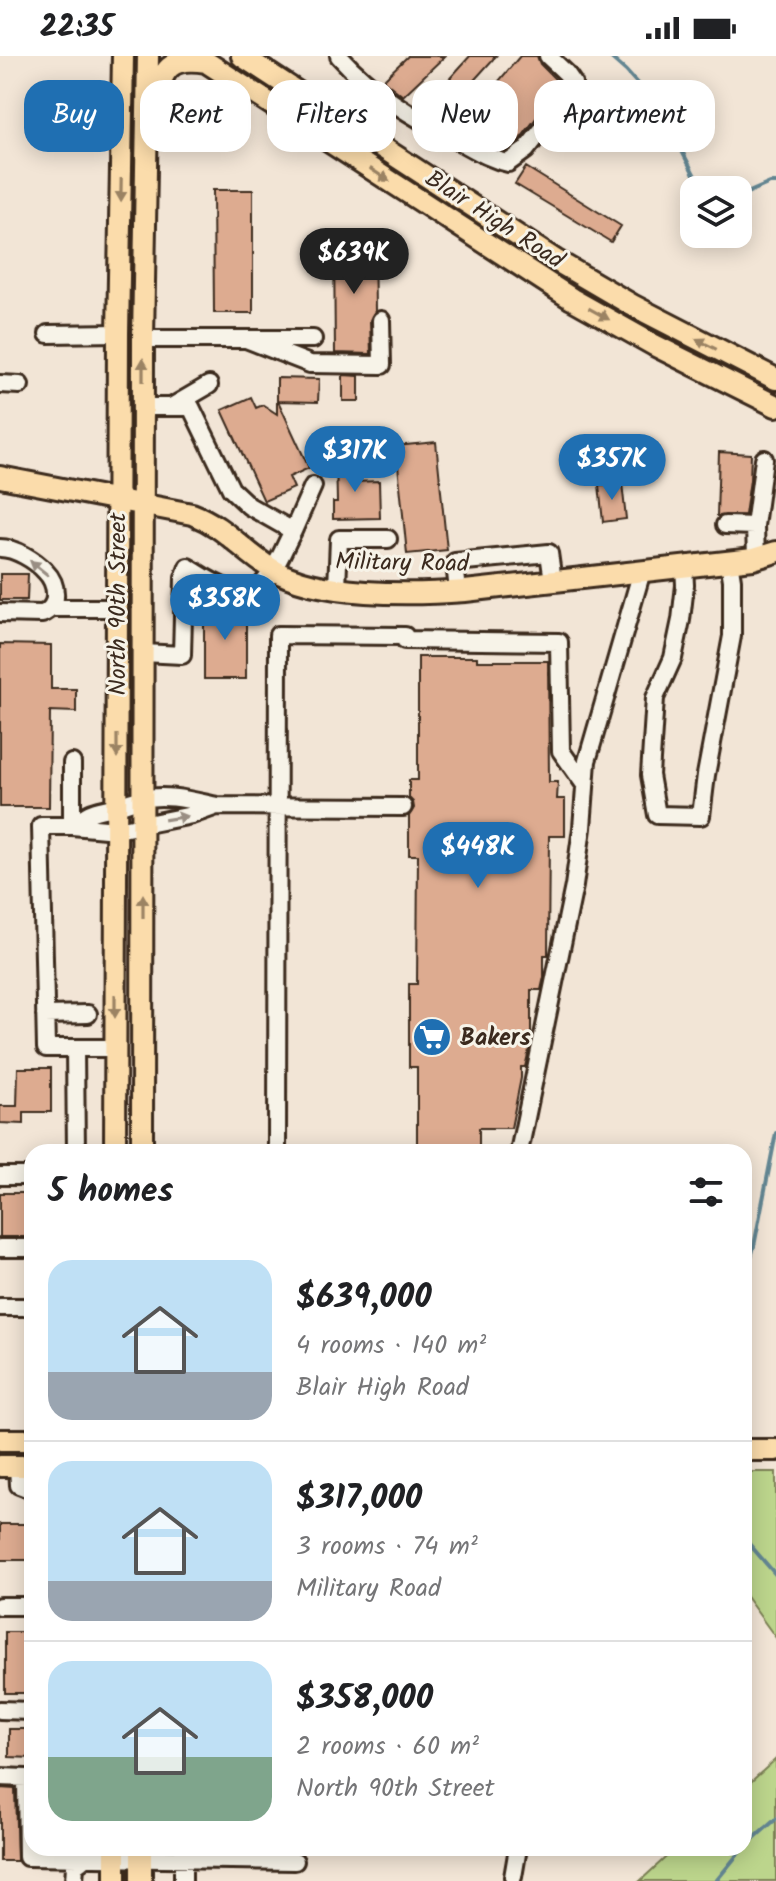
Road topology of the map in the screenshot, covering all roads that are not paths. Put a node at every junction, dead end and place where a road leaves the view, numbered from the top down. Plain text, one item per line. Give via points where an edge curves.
1 (123, 56) edge
2 (148, 56) edge
3 (242, 56) edge
4 (339, 56) edge
5 (548, 56) edge
6 (201, 59) edge
7 (148, 80) edge
8 (162, 80) edge
9 (147, 152) edge
10 (381, 320) dead end
11 (118, 333) junction
12 (48, 334) dead end
13 (143, 339) junction
14 (246, 339) junction
15 (313, 339) dead end
16 (776, 379) edge
17 (0, 384) edge
18 (20, 385) dead end
19 (209, 385) dead end
20 (776, 406) edge
21 (143, 407) junction
22 (171, 407) junction
23 (764, 459) dead end
24 (0, 477) edge
25 (313, 486) dead end
26 (118, 500) junction
27 (143, 504) junction
28 (725, 525) dead end
29 (755, 526) junction
30 (293, 531) junction
31 (388, 539) dead end
32 (0, 548) edge
33 (766, 555) edge
34 (729, 561) junction
35 (684, 566) junction
36 (272, 569) junction
37 (642, 571) junction
38 (553, 581) junction
39 (337, 588) junction
40 (458, 592) junction
41 (0, 605) edge
42 (118, 608) junction
43 (47, 611) junction
44 (0, 613) edge
45 (143, 653) junction
46 (72, 763) dead end
47 (585, 785) junction
48 (143, 798) junction
49 (117, 806) junction
50 (217, 806) junction
51 (278, 806) junction
52 (403, 807) dead end
53 (143, 825) junction
54 (72, 826) junction
55 (117, 830) junction
56 (88, 1014) dead end
57 (45, 1015) junction
58 (75, 1048) junction
59 (115, 1048) junction
60 (76, 1144) edge
61 (115, 1144) edge
62 (141, 1144) edge
63 (142, 1144) edge
64 (277, 1144) edge
65 (521, 1144) edge
66 (0, 1176) edge
67 (24, 1176) edge
68 (0, 1248) edge
69 (24, 1248) edge
70 (0, 1307) edge
71 (24, 1307) edge
72 (0, 1440) edge
73 (24, 1440) edge
74 (752, 1450) edge
75 (776, 1450) edge
76 (17, 1466) edge
77 (24, 1487) edge
78 (0, 1606) edge
79 (24, 1606) edge
80 (0, 1710) edge
81 (24, 1711) edge
82 (0, 1777) edge
83 (24, 1778) edge
84 (74, 1856) edge
85 (103, 1856) edge
86 (115, 1856) edge
87 (141, 1856) edge
88 (183, 1856) edge
89 (215, 1856) edge
90 (517, 1856) edge
91 (84, 1859) junction
92 (295, 1861) dead end
93 (513, 1877) dead end
94 (74, 1881) edge
95 (115, 1881) edge
96 (141, 1881) edge
97 (183, 1881) edge

1 -> 11 main road, North 90th Street
2 - 7 main road, North 90th Street
16 -> 3 main road, Blair High Road via 555,260
4 - 5 lane via 358,77 422,122 508,163 526,150 571,93 573,83
6 - 8 main road via 173,63
6 -> 20 main road, Blair High Road via 572,299
9 - 13 main road, North 90th Street
10 - 14 lane via 382,365 310,364
11 - 12 lane
11 - 26 main road, North 90th Street
13 - 14 lane
21 -> 13 main road, North 90th Street
14 - 15 lane
17 - 18 lane
19 - 22 lane
21 - 22 lane
21 - 27 main road, North 90th Street
22 - 30 lane via 191,407 231,489
23 - 29 lane
24 - 26 main road, Military Road
25 - 30 lane
26 - 27 main road, Military Road
26 - 42 main road, North 90th Street
27 - 36 main road, Military Road via 203,518
27 - 45 main road, North 90th Street
28 - 29 lane
29 - 33 lane
30 - 36 lane
31 - 39 lane via 339,539
43 -> 32 lane via 54,605 52,580 10,548
33 - 34 main road, Military Road
34 - 35 main road, Military Road
34 - 35 lane via 732,636 701,816 657,815 650,775 655,698 676,645
35 - 37 main road, Military Road
36 - 39 main road, Military Road via 294,580
36 - 45 lane via 255,590 241,591 214,584 188,567 182,655
37 - 38 main road, Military Road
37 - 47 lane via 593,737
38 - 40 main road, Military Road
38 - 40 lane via 549,553 455,562
39 - 40 main road, Military Road
41 - 43 lane
42 - 43 lane
42 -> 49 main road, North 90th Street
43 - 44 lane
45 - 48 main road, North 90th Street
46 - 54 lane
47 - 51 lane via 561,751 559,642 278,635
47 - 65 lane via 574,886
48 - 49 lane
48 - 50 lane
48 - 53 main road, North 90th Street
49 - 54 lane via 89,812
49 - 55 main road, North 90th Street
50 - 51 lane
53 -> 50 lane
51 - 52 lane
51 - 64 lane
53 - 55 lane
63 -> 53 main road, North 90th Street
54 - 55 lane
54 - 57 lane via 41,826
55 -> 59 main road, North 90th Street
56 - 57 lane
57 - 58 lane via 46,1048
58 - 59 lane
58 - 60 lane
59 - 61 main road, North 90th Street
59 - 62 main road via 127,1055
66 - 67 lane
68 - 69 lane
70 - 71 lane
72 - 73 main road
74 - 75 main road
76 - 77 lane via 19,1485
78 - 79 lane
80 - 81 lane
82 - 83 lane
84 - 91 lane
85 - 91 lane
86 - 95 main road
87 - 96 main road
88 - 97 lane
89 - 92 lane
90 - 93 lane
91 - 94 lane via 75,1866

